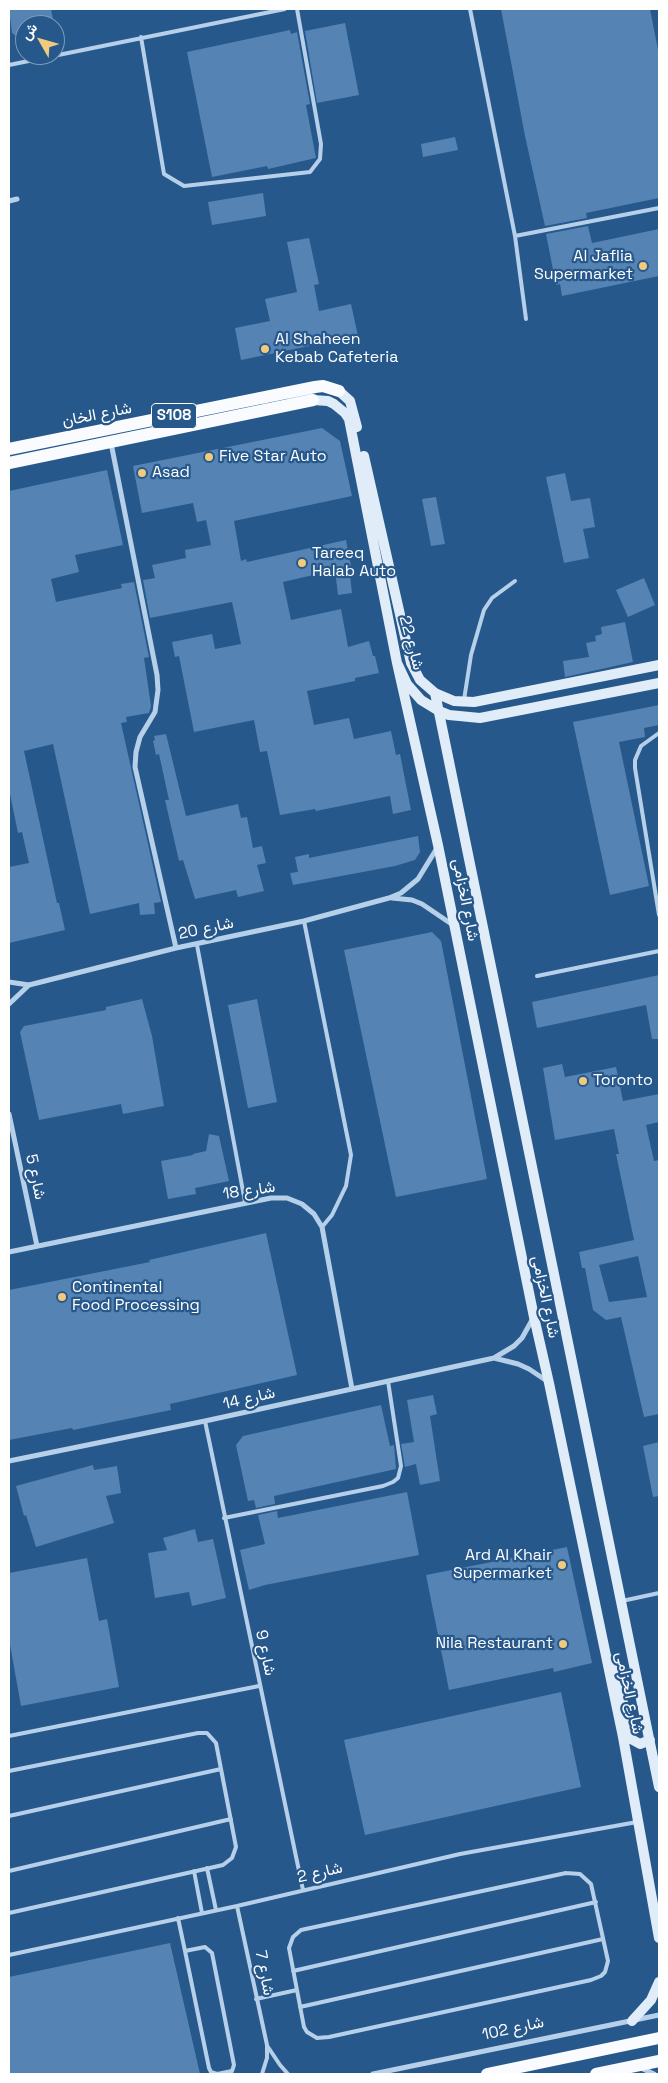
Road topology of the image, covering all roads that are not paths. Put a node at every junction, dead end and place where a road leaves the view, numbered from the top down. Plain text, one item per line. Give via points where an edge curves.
1 (285, 9) edge
2 (297, 9) edge
3 (470, 9) edge
4 (141, 37) junction
5 (9, 65) edge
6 (17, 199) dead end
7 (9, 201) edge
8 (659, 208) edge
9 (515, 236) junction
10 (526, 319) dead end
11 (338, 391) joint
12 (313, 400) joint
13 (111, 442) junction
14 (9, 449) edge
15 (9, 463) edge
16 (515, 582) dead end
17 (397, 663) junction
18 (659, 665) edge
19 (659, 683) edge
20 (436, 693) junction
21 (464, 702) junction
22 (439, 711) junction
23 (659, 733) edge
24 (438, 845) junction
25 (389, 898) junction
26 (659, 915) edge
27 (304, 921) junction
28 (455, 926) junction
29 (197, 945) junction
30 (176, 948) junction
31 (659, 951) edge
32 (537, 976) dead end
33 (9, 982) edge
34 (28, 985) junction
35 (9, 1004) edge
36 (9, 1114) edge
37 (245, 1202) junction
38 (322, 1227) junction
39 (37, 1246) junction
40 (9, 1252) edge
41 (534, 1317) junction
42 (494, 1358) junction
43 (388, 1381) junction
44 (549, 1383) junction
45 (352, 1389) junction
46 (205, 1421) junction
47 (9, 1461) edge
48 (224, 1518) junction
49 (659, 1593) edge
50 (622, 1600) junction
51 (605, 1656) junction
52 (259, 1686) junction
53 (9, 1736) edge
54 (650, 1740) junction
55 (221, 1769) junction
56 (9, 1770) edge
57 (659, 1787) edge
58 (9, 1816) edge
59 (231, 1819) junction
60 (638, 1822) junction
61 (207, 1868) junction
62 (9, 1871) edge
63 (194, 1871) junction
64 (303, 1890) junction
65 (596, 1902) junction
66 (238, 1906) junction
67 (216, 1910) junction
68 (9, 1913) edge
69 (202, 1913) junction
70 (178, 1918) junction
71 (659, 1938) edge
72 (603, 1939) junction
73 (185, 1951) junction
74 (9, 1955) edge
75 (293, 1971) junction
76 (659, 1982) edge
77 (296, 1990) junction
78 (256, 2000) junction
79 (300, 2007) junction
80 (659, 2015) edge
81 (632, 2021) junction
82 (659, 2038) edge
83 (267, 2046) junction
84 (659, 2061) edge
85 (636, 2066) junction
86 (262, 2074) edge
87 (288, 2074) edge
88 (373, 2074) edge
89 (487, 2074) edge
90 (596, 2074) edge
91 (654, 2074) edge

1 - 4 lane
2 - 4 lane via 321,144 320,159 310,172 184,186 164,174
3 - 9 lane
4 - 5 lane
6 - 7 street
8 - 9 lane
9 - 10 lane
11 - 14 main road, شارع الخان / S108 via 315,387
11 - 20 street, شارع 22 via 345,395 353,409 410,663 420,680
12 - 13 main road, شارع الخان / S108
12 - 17 street, شارع 22 via 328,401 340,408 346,413 351,426
13 - 15 main road, شارع الخان / S108
13 - 30 street via 157,675 155,712 140,738 135,767
16 - 21 lane via 492,598 484,610 471,655
17 - 22 street, شارع 22 via 407,684
17 - 24 street, شارع الخزامى
18 - 21 street, شارع 22
19 - 22 street, شارع 22 via 480,718 459,718
20 - 21 street, شارع 22
20 - 22 street, شارع الخزامى
22 - 50 street, شارع الخزامى
23 - 26 lane via 642,746 635,768
24 - 25 street, شارع 20 via 418,879
24 - 28 street, شارع الخزامى
25 - 27 street, شارع 20
25 - 28 street, شارع 20 via 422,904
27 - 29 street, شارع 20
27 - 38 lane via 351,1155 346,1186
28 - 41 street, شارع الخزامى
29 - 30 street, شارع 20
29 - 37 lane
30 - 34 street, شارع 20
31 - 32 lane
33 - 34 street, شارع 20
34 - 35 street
36 - 39 street, شارع 5
37 - 38 street, شارع 18 via 287,1198 302,1204
37 - 39 street, شارع 18
38 - 45 street, شارع 18
39 - 40 street, شارع 18
41 - 42 street, شارع 14 via 518,1342
41 - 44 street, شارع الخزامى
42 - 43 street, شارع 14
42 - 44 street, شارع 14 via 523,1366
43 - 45 street, شارع 14
43 - 48 lane via 401,1466 398,1478 383,1486
44 - 51 street, شارع الخزامى
45 - 46 street, شارع 14
46 - 47 street, شارع 14
46 - 48 lane, شارع 9
48 - 52 lane, شارع 9
49 - 50 lane
50 - 54 street, شارع الخزامى
51 - 54 street via 615,1667 631,1739 640,1744
51 - 60 street, شارع الخزامى via 624,1737
52 - 53 lane
52 - 64 lane, شارع 9
54 - 57 street, شارع الخزامى
55 - 56 lane via 216,1743 203,1732
55 - 58 lane
55 - 59 lane
59 - 61 lane via 235,1853 228,1862
59 - 62 lane
60 - 64 lane, شارع 2 via 460,1854
60 - 71 street, شارع الخزامى
61 - 63 lane
61 - 67 lane
63 - 68 lane
63 - 69 lane
64 - 66 lane, شارع 2
65 - 72 lane
65 - 75 lane
65 - 75 lane via 591,1884 574,1873 307,1928 290,1942
66 - 67 lane, شارع 2
66 - 78 lane, شارع 7
67 - 69 lane, شارع 2
69 - 70 lane, شارع 2
70 - 73 lane
70 - 74 lane, شارع 2
72 - 79 lane
72 - 79 lane via 607,1966 601,1976 591,1980 323,2038 307,2032
73 - 73 lane via 209,2070 216,2074 232,2071 234,2065 211,1951 205,1947
75 - 77 lane
76 - 81 street via 651,2000
77 - 78 lane
77 - 79 lane
78 - 83 lane, شارع 7
80 - 81 street, شارع 102
81 - 88 street, شارع 102
82 - 89 main road
83 - 86 lane, شارع 7
83 - 87 lane, شارع 7
84 - 85 main road
85 - 90 main road
85 - 91 street

